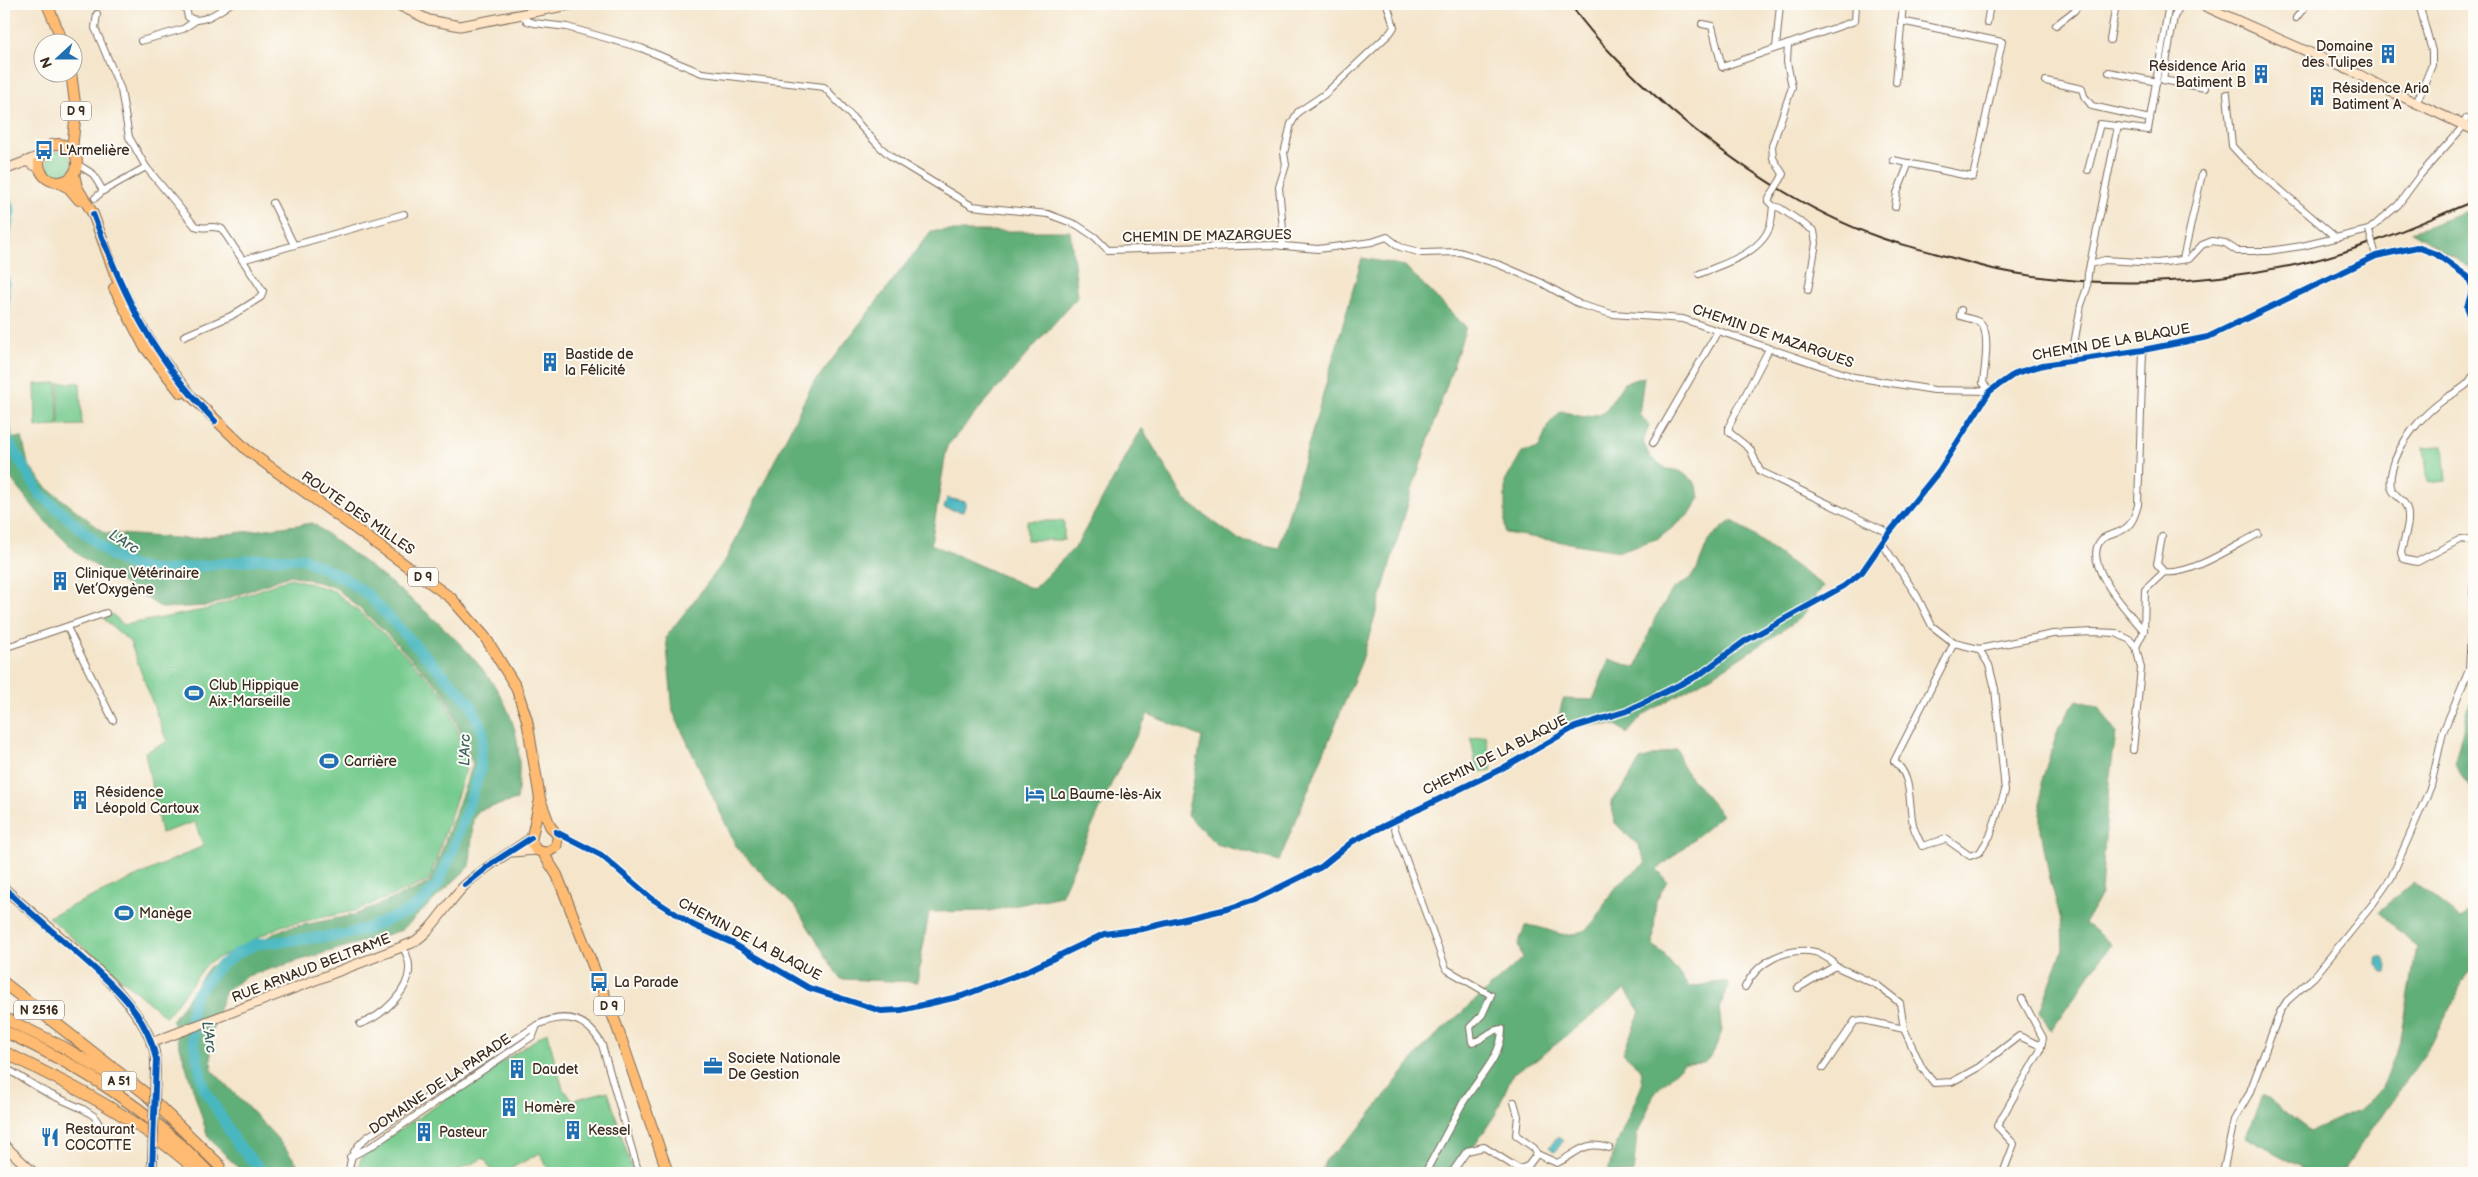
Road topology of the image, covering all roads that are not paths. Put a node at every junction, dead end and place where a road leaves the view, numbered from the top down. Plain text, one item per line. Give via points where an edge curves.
1 (41, 4) edge
2 (185, 4) edge
3 (230, 4) edge
4 (396, 4) edge
5 (575, 4) edge
6 (1387, 4) edge
7 (1780, 4) edge
8 (1856, 4) edge
9 (1903, 4) edge
10 (1990, 4) edge
11 (2078, 4) edge
12 (2116, 4) edge
13 (2169, 4) edge
14 (2181, 4) edge
15 (2200, 4) edge
16 (2210, 4) edge
17 (2308, 4) edge
18 (2419, 4) edge
19 (48, 11) edge
20 (97, 14) dead end
21 (522, 15) junction
22 (2296, 18) dead end
23 (195, 21) junction
24 (1901, 21) junction
25 (1986, 23) dead end
26 (1702, 24) dead end
27 (2056, 25) dead end
28 (53, 32) edge
29 (58, 32) edge
30 (141, 40) dead end
31 (2110, 40) dead end
32 (2288, 42) junction
33 (1788, 44) junction
34 (1776, 48) junction
35 (2109, 72) dead end
36 (2046, 81) dead end
37 (65, 82) edge
38 (72, 82) edge
39 (1896, 82) dead end
40 (2157, 82) junction
41 (2205, 88) dead end
42 (2227, 94) dead end
43 (2418, 101) junction
44 (2150, 119) junction
45 (2468, 122) edge
46 (2118, 126) junction
47 (2474, 130) edge
48 (57, 144) junction
49 (72, 150) junction
50 (40, 156) junction
51 (1893, 160) dead end
52 (24, 163) junction
53 (1909, 163) junction
54 (38, 168) junction
55 (146, 168) junction
56 (77, 169) junction
57 (4, 170) edge
58 (2088, 170) dead end
59 (2202, 174) dead end
60 (60, 183) junction
61 (103, 191) junction
62 (95, 198) dead end
63 (274, 203) dead end
64 (1773, 206) junction
65 (1894, 207) dead end
66 (404, 214) dead end
67 (2369, 230) junction
68 (2335, 237) junction
69 (294, 245) junction
70 (1282, 246) junction
71 (2376, 256) junction
72 (2183, 259) junction
73 (242, 260) junction
74 (2090, 264) junction
75 (1699, 274) dead end
76 (1808, 290) dead end
77 (1961, 310) dead end
78 (2474, 325) edge
79 (1718, 331) junction
80 (184, 336) dead end
81 (1769, 349) junction
82 (2143, 350) junction
83 (2071, 361) junction
84 (2474, 374) edge
85 (1990, 390) junction
86 (215, 421) junction
87 (1653, 443) dead end
88 (1889, 533) junction
89 (2258, 534) dead end
90 (2162, 537) dead end
91 (1882, 543) junction
92 (2474, 544) edge
93 (2164, 572) junction
94 (2474, 580) edge
95 (106, 614) dead end
96 (67, 627) junction
97 (2144, 631) junction
98 (1954, 643) junction
99 (4, 648) edge
100 (2136, 648) junction
101 (1978, 649) junction
102 (113, 720) dead end
103 (2133, 750) dead end
104 (540, 800) junction
105 (1392, 821) junction
106 (553, 829) junction
107 (533, 833) junction
108 (572, 842) junction
109 (556, 846) junction
110 (539, 851) junction
111 (505, 854) junction
112 (557, 875) junction
113 (4, 888) edge
114 (403, 947) junction
115 (1834, 967) junction
116 (4, 983) edge
117 (1745, 987) dead end
118 (1798, 988) dead end
119 (2022, 999) dead end
120 (4, 1018) edge
121 (360, 1024) dead end
122 (1904, 1029) junction
123 (4, 1032) edge
124 (156, 1041) junction
125 (2041, 1046) junction
126 (4, 1052) edge
127 (4, 1067) edge
128 (1823, 1068) dead end
129 (1514, 1102) dead end
130 (99, 1124) dead end
131 (655, 1140) junction
132 (4, 1145) edge
133 (1608, 1148) dead end
134 (1537, 1154) junction
135 (637, 1167) dead end
136 (223, 1169) edge
137 (34, 1173) edge
138 (152, 1173) edge
139 (199, 1173) edge
140 (209, 1173) edge
141 (349, 1173) edge
142 (662, 1173) edge
143 (668, 1173) edge
144 (1425, 1173) edge
145 (1446, 1173) edge
146 (2003, 1173) edge
147 (2223, 1173) edge

1 - 19 main road
2 - 23 street via 188,17
3 - 23 street
4 - 21 main road via 447,25 472,25
5 - 21 main road
6 - 70 street via 1394,27 1390,33 1325,94 1298,112 1291,124 1284,153 1286,165 1279,187
7 - 34 street
8 - 33 street via 1855,21
9 - 24 street
10 - 25 street
11 - 27 street
12 - 31 street
13 - 40 street
14 - 41 street via 2174,17 2164,80
15 - 32 main road
16 - 32 main road
17 - 22 street
18 - 43 street via 2432,51 2432,65
19 - 28 main road
19 - 29 main road
20 - 55 street via 94,28 121,90 129,137
21 - 70 street, CHEMIN DE MAZARGUES via 527,22 568,27 640,48 702,73 824,87 893,158 972,206 1048,214 1077,225 1108,250
23 - 30 street via 183,29
24 - 39 street
24 - 53 street via 2002,42 1973,177
26 - 34 street via 1712,26 1722,67
32 - 43 main road
33 - 34 street
33 - 64 street, bridge via 1787,62 1792,87 1772,146 1773,158 1784,174 1768,200
35 - 40 street
36 - 44 street via 2082,89 2092,106
37 - 48 main road, D 9 via 69,118 63,140
38 - 49 main road, D 9 via 76,111
40 - 44 street
42 - 68 street via 2232,146
43 - 45 main road
44 - 46 street via 2148,130
45 - 47 main road
45 - 67 street via 2398,205
46 - 58 street via 2100,124
46 - 74 street
48 - 49 main road
48 - 50 main road via 50,145
49 - 56 main road
50 - 52 main road
50 - 54 main road
51 - 53 street
52 - 54 main road
52 - 57 main road
53 - 65 street
54 - 60 main road via 46,180
55 - 61 street
55 - 73 street via 195,226 222,229
56 - 60 main road via 68,180
56 - 61 street via 93,174
56 - 86 main road, ROUTE DES MILLES / D 9 via 77,187 93,214 116,277 134,313 176,378
59 - 72 street
60 - 86 main road, ROUTE DES MILLES / D 9 via 69,188 83,205 114,288 144,346 189,402
61 - 62 street
63 - 69 street
64 - 75 street via 1769,227 1748,252
64 - 76 street via 1814,231 1816,243
66 - 69 street
67 - 68 street
67 - 71 street, bridge
68 - 72 street via 2268,251 2237,251 2225,243 2212,241 2202,245 2189,259
69 - 73 street
70 - 79 street, CHEMIN DE MAZARGUES via 1318,250 1388,237 1400,246 1422,253 1460,252 1500,265 1542,282 1581,304 1612,314 1683,319
71 - 78 street, CHEMIN DE LA BLAQUE via 2417,247 2453,264 2468,277 2472,288 2468,307
71 - 82 street, CHEMIN DE LA BLAQUE via 2208,337
72 - 74 street via 2157,263 2105,260
73 - 80 street via 263,291 261,296 231,316
74 - 83 street, bridge
77 - 85 street via 1960,316 1984,327 1983,384
79 - 81 street, CHEMIN DE MAZARGUES
79 - 87 street
81 - 85 street, CHEMIN DE MAZARGUES via 1854,377 1934,390
81 - 88 street via 1729,426 1730,432 1750,449 1760,471
82 - 83 street, CHEMIN DE LA BLAQUE
82 - 97 street via 2138,505 2133,523 2126,530 2106,536 2096,550 2108,587
83 - 85 street, CHEMIN DE LA BLAQUE via 2016,373
84 - 92 street via 2467,385 2431,409 2400,446 2389,485 2407,506 2409,517 2401,553 2404,559 2417,562 2461,538
85 - 88 street, CHEMIN DE LA BLAQUE via 1939,472
86 - 104 main road, ROUTE DES MILLES / D 9 via 247,450 451,598 486,637 516,687 527,720
88 - 91 street, CHEMIN DE LA BLAQUE
89 - 93 street via 2186,570 2173,574
90 - 93 street via 2157,564
91 - 98 street via 1917,596 1932,626
91 - 105 street, CHEMIN DE LA BLAQUE via 1862,572 1844,586 1745,641 1699,674 1627,711 1575,728 1501,769
93 - 97 street via 2145,590
94 - 147 street via 2469,670 2443,732 2431,786 2391,878 2314,978 2287,1001 2280,1012 2250,1094 2234,1120
95 - 96 street
96 - 99 street
96 - 102 street
97 - 100 street
98 - 101 street
98 - 101 street via 1894,761 1903,768 1913,826 1922,846 1946,839 1970,856 1980,852 1990,836 2005,791 1995,689 1989,664
100 - 101 street via 2130,640 2116,633 2093,632 2053,634
100 - 103 street via 2141,668
104 - 106 main road, D 9
104 - 107 main road, D 9
105 - 108 street, CHEMIN DE LA BLAQUE via 1353,841 1321,867 1254,900 1227,910 1104,934 1025,972 962,996 901,1010 881,1011 810,988 732,943 693,926 651,898 601,855
105 - 144 street via 1446,969 1491,995 1482,1015 1470,1027 1472,1042 1481,1041 1495,1029 1502,1029 1502,1041 1462,1103
106 - 107 main road via 542,825
106 - 108 street, CHEMIN DE LA BLAQUE
106 - 109 main road
107 - 110 main road
107 - 111 main road, RUE ARNAUD BELTRAME
108 - 109 street
109 - 110 main road via 549,852
109 - 112 main road, D 9
110 - 111 main road
110 - 112 main road, D 9
111 - 114 main road, RUE ARNAUD BELTRAME via 465,885 423,935
112 - 131 main road, D 9 via 631,1062
113 - 124 main road via 119,991
114 - 121 street via 410,965 399,993 384,1012
114 - 124 main road, RUE ARNAUD BELTRAME
115 - 117 street via 1833,962 1816,952 1794,952 1769,959
115 - 118 street
115 - 122 street via 1877,986 1900,1003
116 - 136 highway, N 2516 via 146,1094
119 - 125 street via 2043,1038
120 - 136 highway, A 51 via 64,1046 103,1070 164,1115
122 - 125 street via 1922,1068 1934,1083 1952,1082 1979,1067 2020,1036
122 - 128 street via 1855,1021
123 - 140 highway, A 51 via 75,1066 107,1086 167,1133
124 - 138 main road, bridge
125 - 146 street via 1997,1126 2014,1144
126 - 139 highway via 138,1124 160,1138
127 - 130 street via 47,1093 83,1109
129 - 134 street via 1518,1116 1516,1135
131 - 142 main road, D 9
131 - 143 main road, D 9
132 - 137 main road
133 - 134 street via 1597,1144 1582,1146 1558,1163
134 - 145 street via 1528,1166 1518,1168 1484,1147 1467,1151 1453,1171
135 - 141 street, DOMAINE DE LA PARADE via 602,1045 596,1034 574,1019 562,1016 537,1025 367,1137 354,1149

